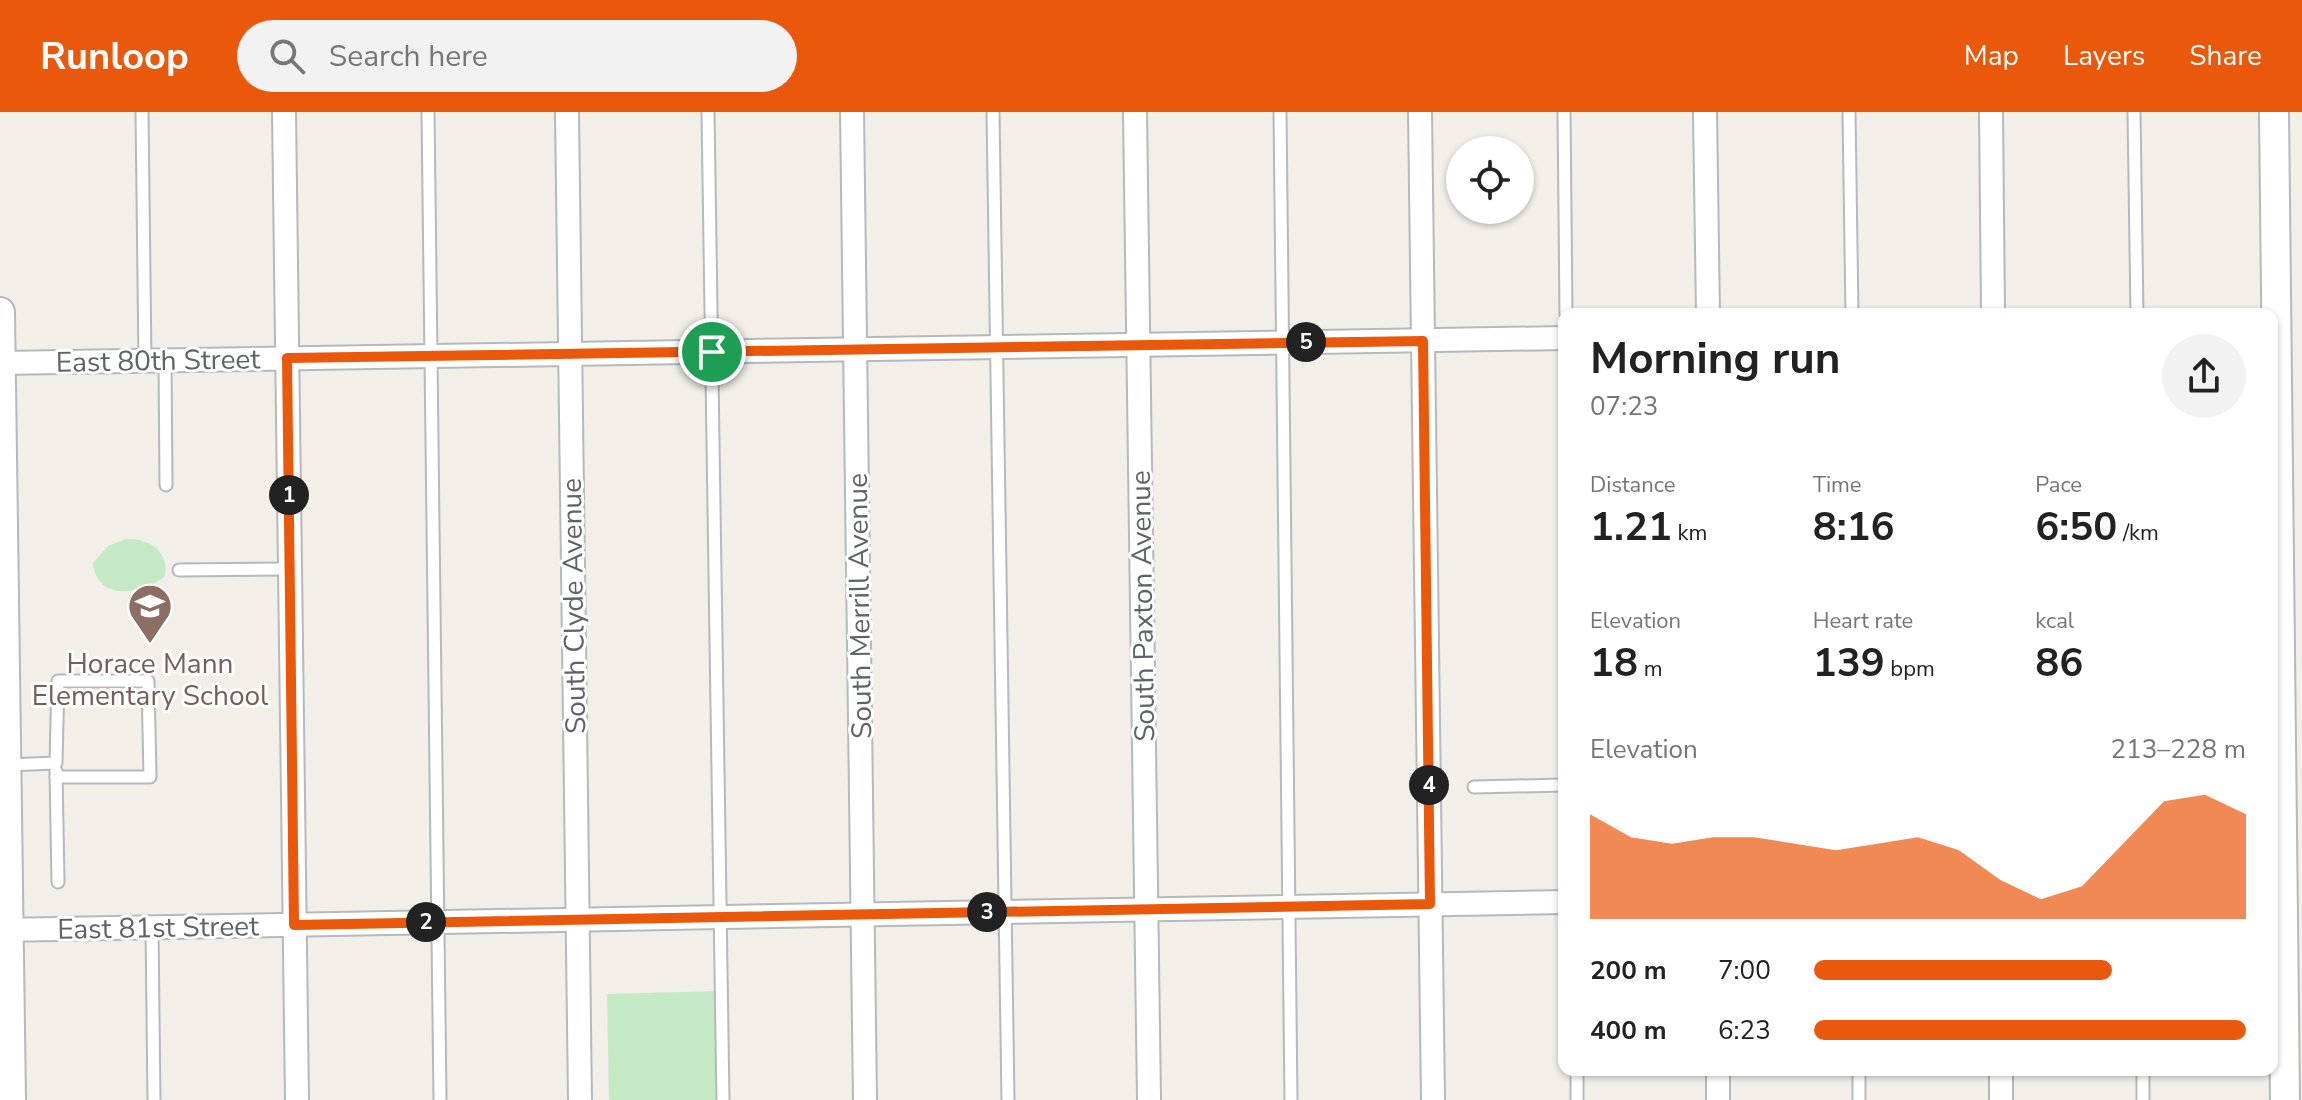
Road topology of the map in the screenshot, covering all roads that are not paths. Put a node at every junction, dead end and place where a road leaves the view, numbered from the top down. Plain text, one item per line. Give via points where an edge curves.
1 (142, 112) edge
2 (284, 112) edge
3 (428, 112) edge
4 (567, 112) edge
5 (708, 112) edge
6 (852, 112) edge
7 (993, 112) edge
8 (1135, 112) edge
9 (1280, 112) edge
10 (1420, 112) edge
11 (1564, 112) edge
12 (1705, 112) edge
13 (1849, 112) edge
14 (1991, 112) edge
15 (2134, 112) edge
16 (2274, 112) edge
17 (1566, 308) edge
18 (1708, 308) edge
19 (1852, 308) edge
20 (1993, 308) edge
21 (2137, 308) edge
22 (2274, 308) edge
23 (0, 312) edge
24 (1558, 338) edge
25 (1423, 341) junction
26 (1282, 343) junction
27 (1138, 345) junction
28 (997, 347) junction
29 (855, 349) junction
30 (712, 352) junction
31 (570, 354) junction
32 (431, 356) junction
33 (287, 358) junction
34 (155, 360) junction
35 (0, 363) edge
36 (166, 485) dead end
37 (2278, 515) edge
38 (290, 569) junction
39 (179, 570) dead end
40 (56, 763) junction
41 (7, 765) junction
42 (56, 777) junction
43 (1558, 785) edge
44 (1474, 787) dead end
45 (58, 882) dead end
46 (2286, 889) edge
47 (1558, 902) edge
48 (1430, 904) junction
49 (1289, 907) junction
50 (1147, 909) junction
51 (1005, 912) junction
52 (863, 914) junction
53 (721, 917) junction
54 (577, 919) junction
55 (438, 922) junction
56 (294, 925) junction
57 (152, 927) junction
58 (4, 930) edge
59 (1577, 1076) edge
60 (1718, 1076) edge
61 (1859, 1076) edge
62 (2001, 1076) edge
63 (2143, 1076) edge
64 (11, 1100) edge
65 (154, 1100) edge
66 (297, 1100) edge
67 (440, 1100) edge
68 (580, 1100) edge
69 (723, 1100) edge
70 (865, 1100) edge
71 (1008, 1100) edge
72 (1149, 1100) edge
73 (1291, 1100) edge
74 (1433, 1100) edge
75 (1577, 1100) edge
76 (1718, 1100) edge
77 (1859, 1100) edge
78 (2001, 1100) edge
79 (2143, 1100) edge
80 (2285, 1100) edge

1 - 34 lane
2 - 33 street
3 - 32 lane
4 - 31 street, South Clyde Avenue
5 - 30 lane
6 - 29 street, South Merrill Avenue
7 - 28 lane
8 - 27 street, South Paxton Avenue
9 - 26 lane
10 - 25 street
11 - 17 lane
12 - 18 street
13 - 19 lane
14 - 20 street
15 - 21 lane
16 - 22 street
23 - 35 street
24 - 25 street, East 80th Street
25 - 26 street, East 80th Street
25 - 48 street
26 - 27 street, East 80th Street
26 - 49 lane
27 - 28 street, East 80th Street
27 - 50 street, South Paxton Avenue
28 - 29 street, East 80th Street
28 - 51 lane
29 - 30 street, East 80th Street
29 - 52 street, South Merrill Avenue
30 - 31 street, East 80th Street
30 - 53 lane
31 - 32 street, East 80th Street
31 - 54 street, South Clyde Avenue
32 - 33 street, East 80th Street
32 - 55 lane
33 - 34 street, East 80th Street
33 - 38 street
34 - 35 street, East 80th Street
34 - 36 lane
35 - 41 street
37 - 46 street
38 - 39 lane
38 - 56 street
40 - 41 lane
40 - 42 lane
40 - 42 lane via 58,681 148,681 150,777
41 - 58 street
42 - 45 lane
43 - 44 lane
46 - 80 street
47 - 48 street, East 81st Street
48 - 49 street, East 81st Street
48 - 74 street
49 - 50 street, East 81st Street
49 - 73 lane
50 - 51 street, East 81st Street
50 - 72 street, South Paxton Avenue
51 - 52 street, East 81st Street
51 - 71 lane
52 - 53 street, East 81st Street
52 - 70 street, South Merrill Avenue
53 - 54 street, East 81st Street
53 - 69 lane
54 - 55 street, East 81st Street
54 - 68 street, South Clyde Avenue
55 - 56 street, East 81st Street
55 - 67 lane
56 - 57 street, East 81st Street
56 - 66 street
57 - 58 street, East 81st Street
57 - 65 lane
58 - 64 street
59 - 75 lane
60 - 76 street
61 - 77 lane
62 - 78 street
63 - 79 lane

